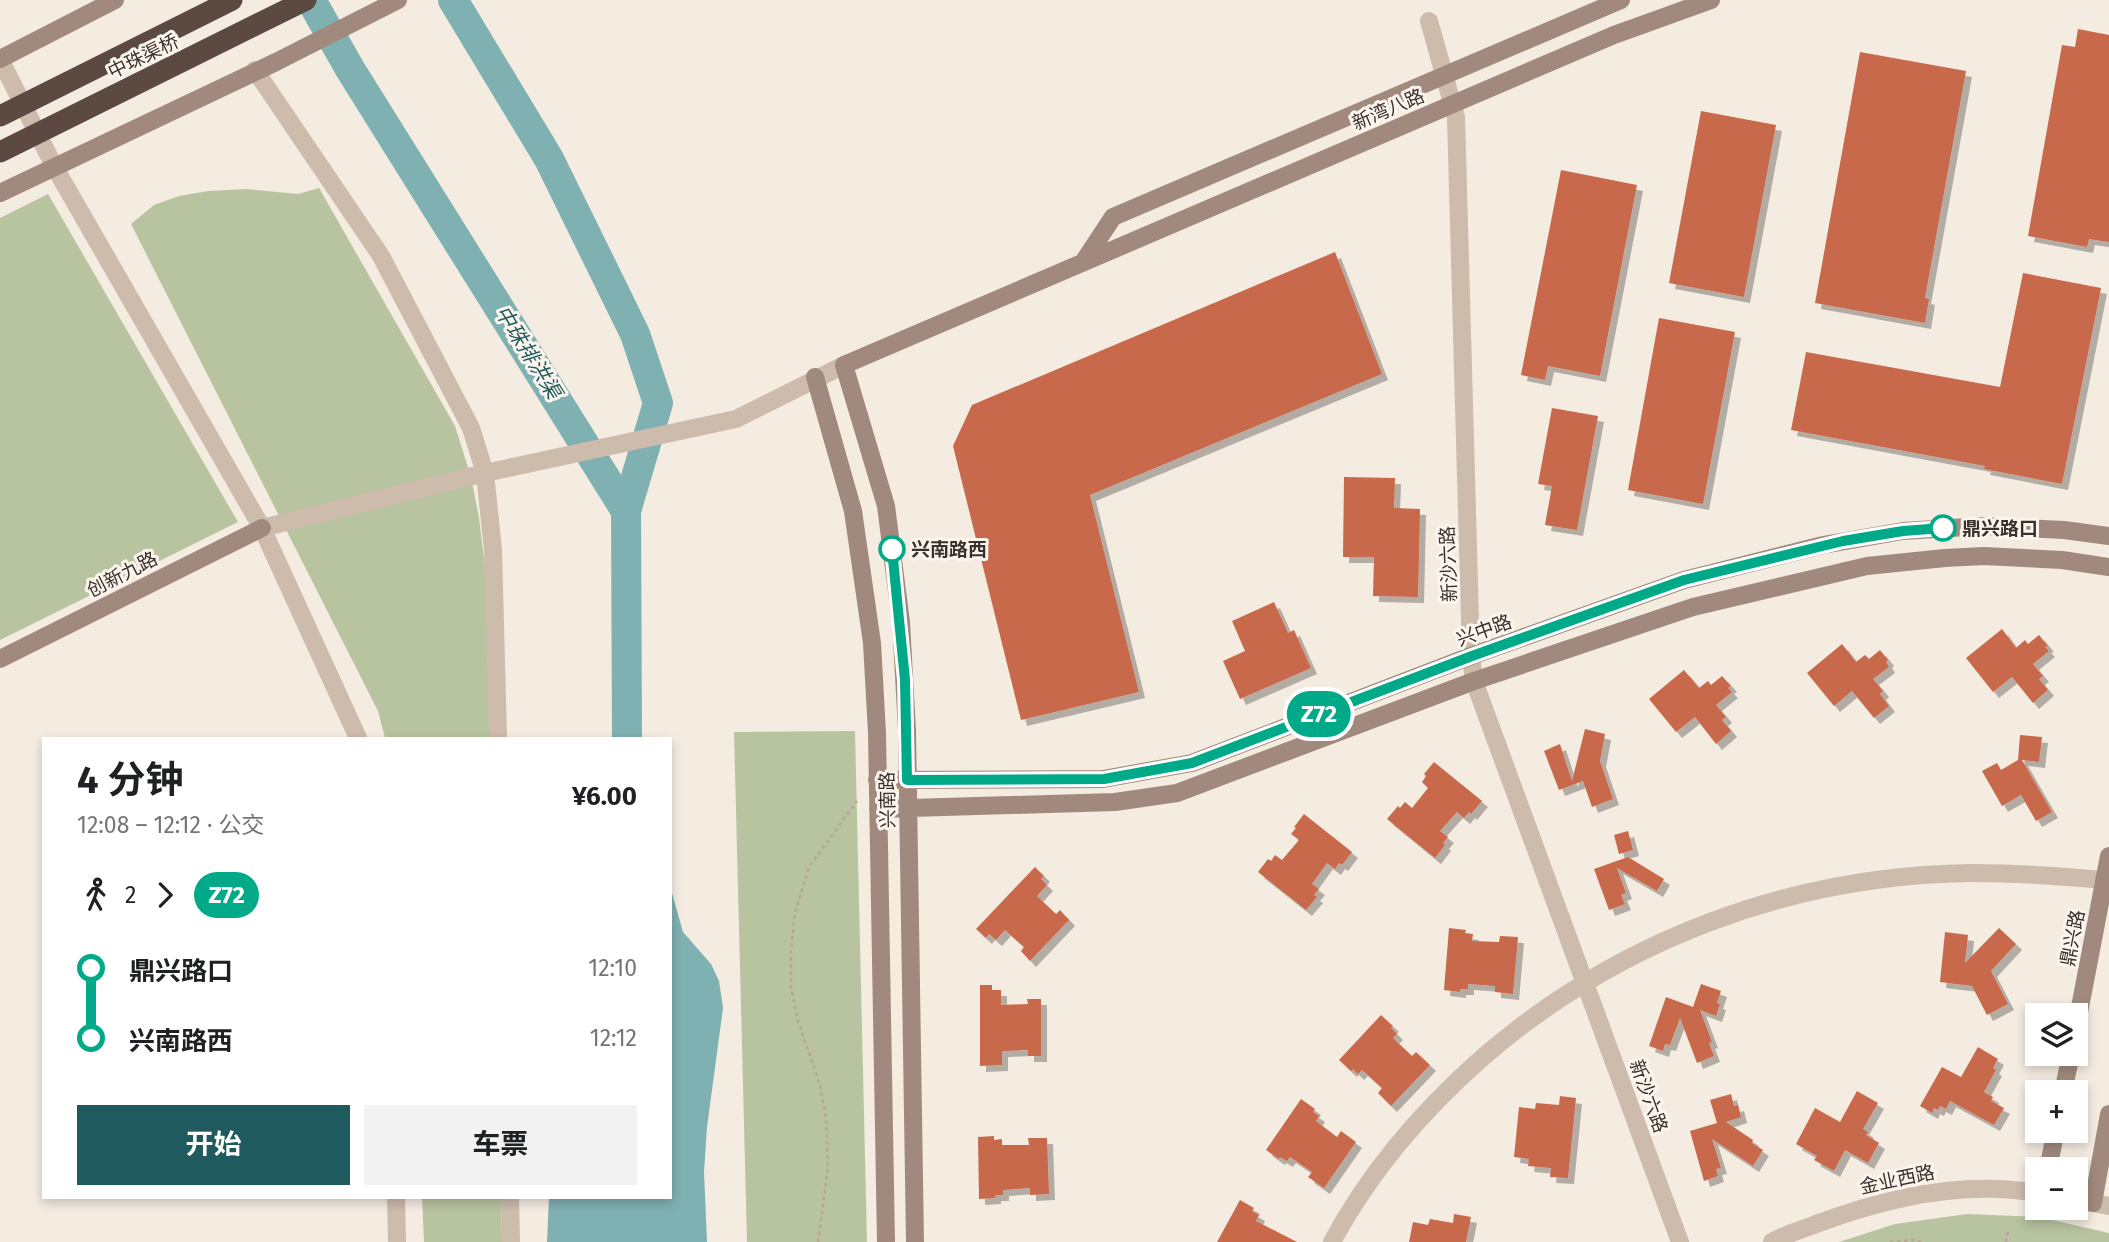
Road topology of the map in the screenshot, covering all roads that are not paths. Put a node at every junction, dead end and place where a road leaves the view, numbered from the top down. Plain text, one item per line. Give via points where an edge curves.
1 (115, 0) edge
2 (232, 0) edge
3 (306, 0) edge
4 (398, 0) edge
5 (1621, 0) edge
6 (1712, 0) edge
7 (1429, 21) dead end
8 (0, 59) edge
9 (255, 71) junction
10 (1445, 75) junction
11 (1453, 104) junction
12 (0, 116) edge
13 (0, 152) edge
14 (54, 166) junction
15 (0, 193) edge
16 (1083, 262) junction
17 (844, 365) junction
18 (815, 377) junction
19 (485, 473) junction
20 (262, 528) junction
21 (2109, 536) edge
22 (2109, 567) edge
23 (1472, 656) junction
24 (0, 659) edge
25 (1475, 681) junction
26 (358, 737) edge
27 (498, 737) edge
28 (877, 780) junction
29 (907, 780) junction
30 (908, 808) junction
31 (878, 809) junction
32 (2109, 856) edge
33 (2104, 880) junction
34 (1585, 982) junction
35 (2081, 1003) edge
36 (2109, 1114) edge
37 (2025, 1191) edge
38 (396, 1199) edge
39 (510, 1199) edge
40 (2092, 1203) edge
41 (397, 1242) edge
42 (511, 1242) edge
43 (886, 1242) edge
44 (915, 1242) edge
45 (1332, 1242) edge
46 (1679, 1242) edge
47 (1772, 1242) edge

1 - 8 street
2 - 12 highway, 中珠渠桥, bridge
3 - 13 highway, 中珠渠桥, bridge
4 - 9 street
5 - 10 street, 新湾八路
6 - 11 street, 新湾八路 via 1614,34
7 - 10 street, 新沙六路
8 - 14 street
9 - 14 street
9 - 19 street via 381,256 471,428
10 - 11 street, 新沙六路
10 - 16 street, 新湾八路 via 1113,217
11 - 16 street, 新湾八路
11 - 23 street, 新沙六路 via 1457,117
14 - 15 street
14 - 20 street
16 - 17 street, 新湾八路
17 - 18 street
17 - 29 street, 兴南路 via 886,506 905,680
18 - 19 street via 736,419
18 - 28 street, 兴南路 via 861,555 873,654
19 - 20 street
19 - 27 street via 493,550
20 - 24 street, 创新九路
20 - 26 street
21 - 23 street, 兴中路 via 1983,526 1863,537 1684,580
22 - 25 street via 1984,556 1867,566 1693,607
23 - 25 street, 新沙六路
23 - 29 street, 兴中路 via 1192,763 1104,779
25 - 30 street via 1177,793 1115,802
25 - 34 street, 新沙六路
28 - 29 street, 兴中路
28 - 31 street, 兴南路
29 - 30 street, 兴南路
30 - 31 street
30 - 44 street, 兴南路
31 - 43 street, 兴南路
32 - 33 street, 鼎兴路
33 - 34 street via 1969,873 1847,885 1722,918 1642,950
33 - 35 street, 鼎兴路
34 - 45 street via 1519,1026 1452,1084 1394,1149
34 - 46 street, 新沙六路
36 - 40 street
37 - 47 street, 金业西路 via 1941,1191 1853,1210
38 - 41 street
39 - 42 street

